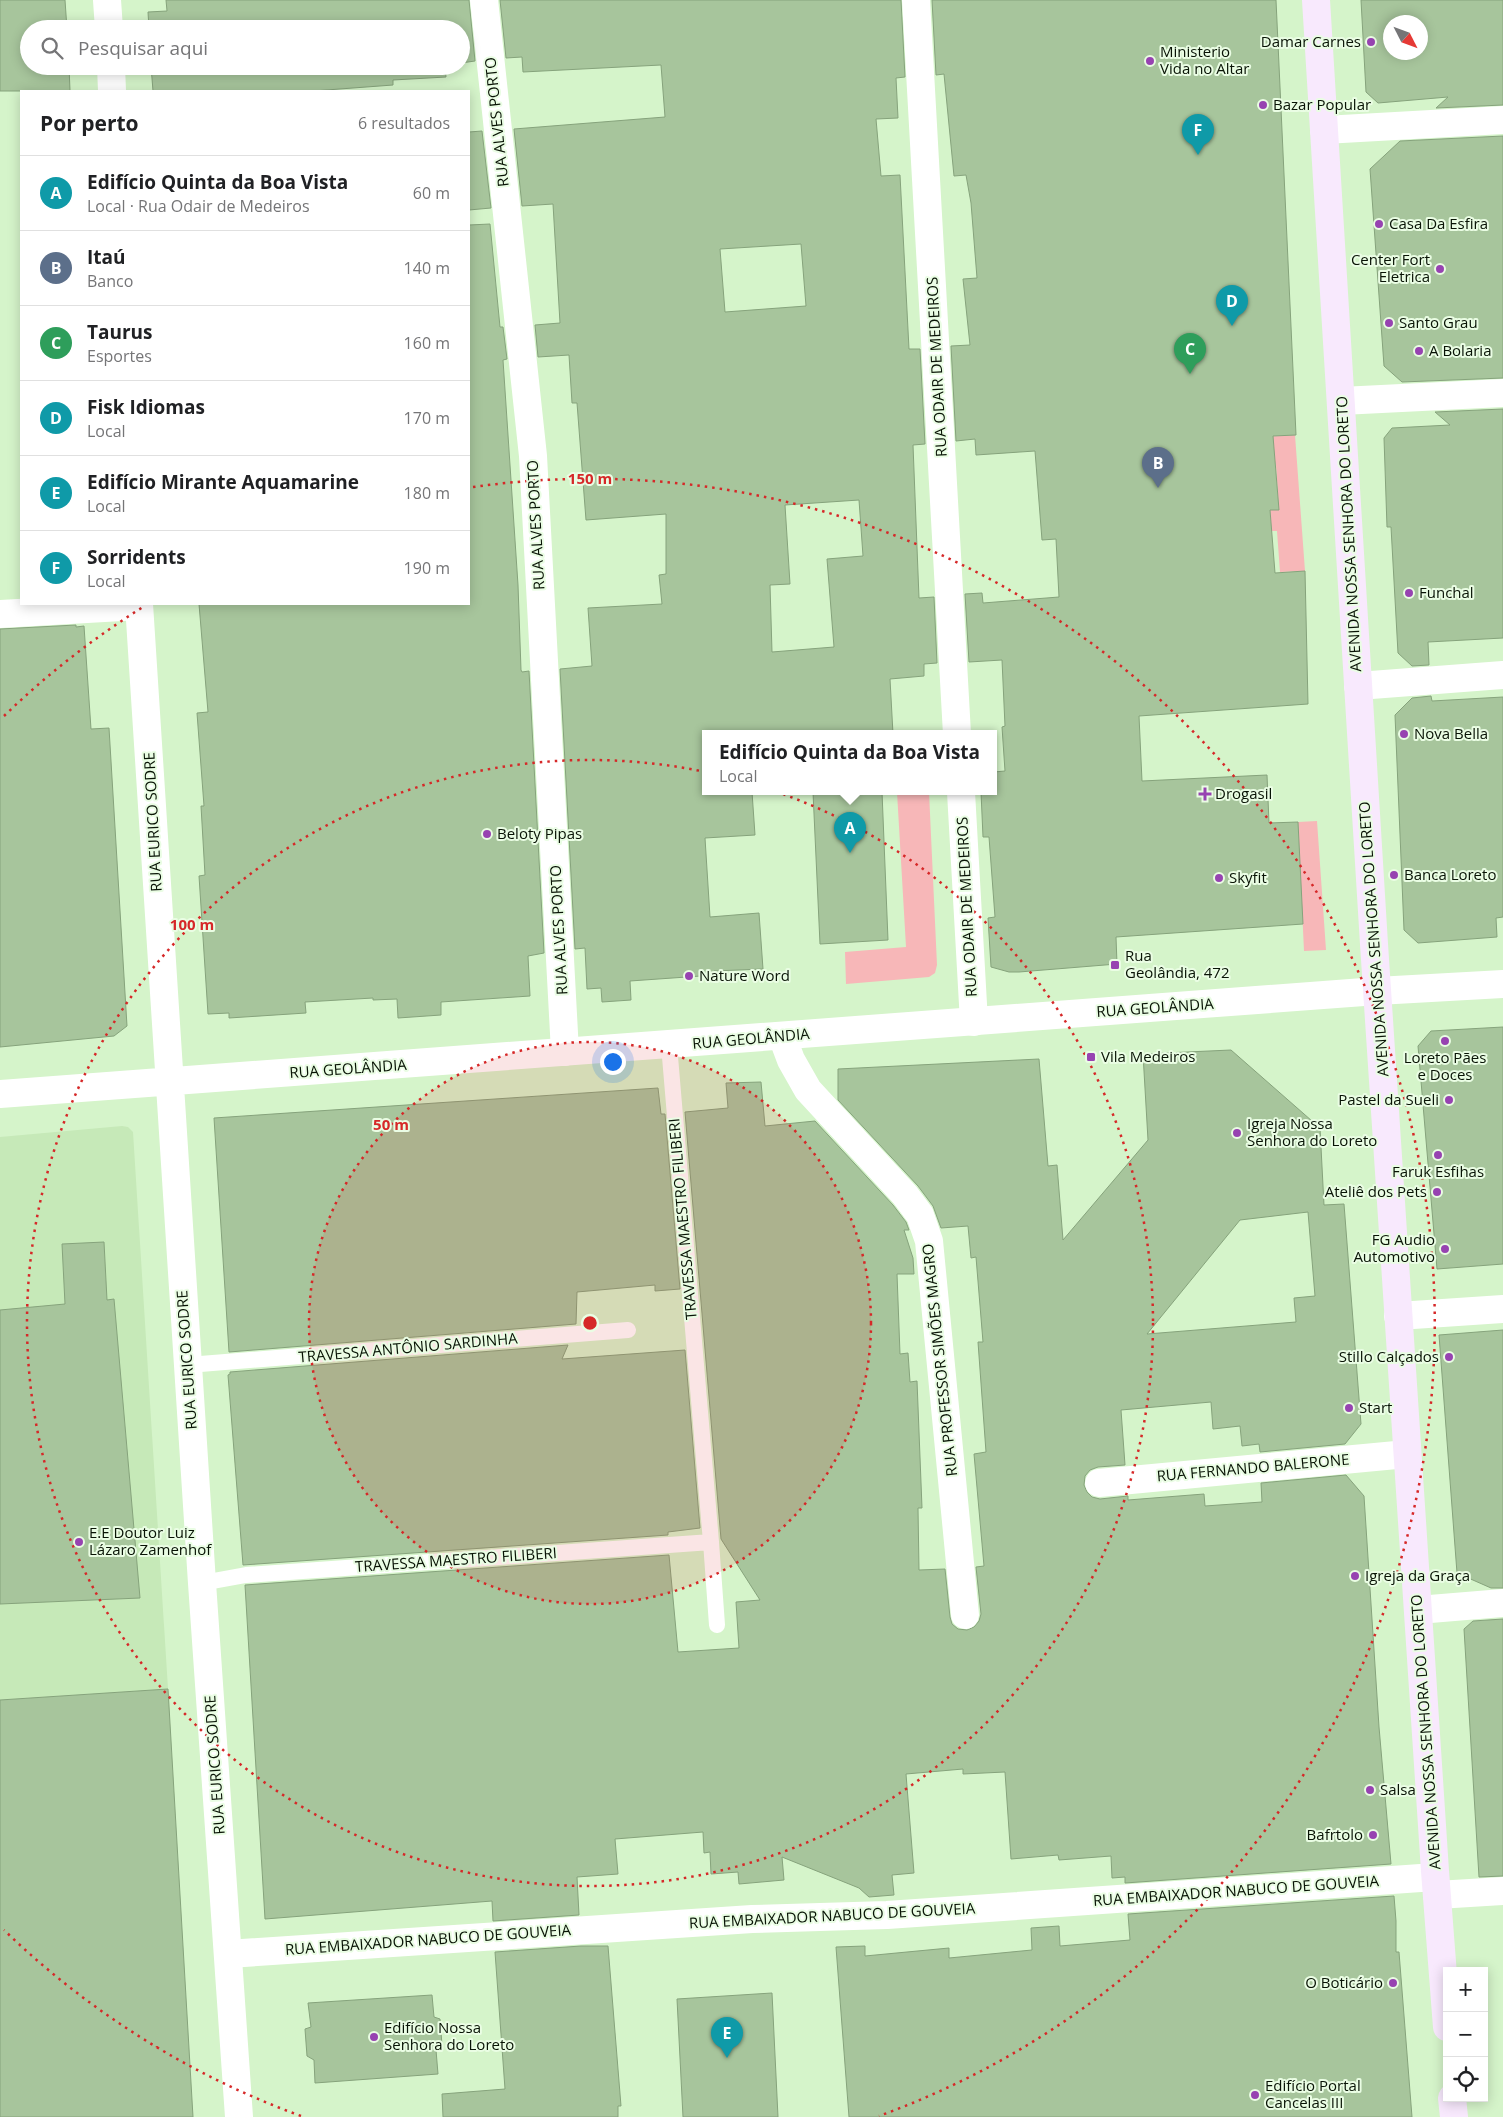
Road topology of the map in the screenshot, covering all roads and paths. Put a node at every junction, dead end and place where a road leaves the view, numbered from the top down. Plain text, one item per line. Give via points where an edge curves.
1 (107, 0) edge
2 (484, 0) edge
3 (916, 0) edge
4 (1316, 0) edge
5 (108, 20) edge
6 (111, 75) edge
7 (112, 90) edge
8 (1503, 120) edge
9 (1324, 130) junction
10 (1503, 393) edge
11 (1341, 402) junction
12 (139, 605) edge
13 (0, 614) edge
14 (1503, 675) edge
15 (1358, 686) junction
16 (957, 730) edge
17 (960, 795) edge
18 (1503, 984) edge
19 (1377, 991) junction
20 (974, 1022) junction
21 (782, 1036) junction
22 (669, 1045) junction
23 (565, 1052) junction
24 (169, 1082) junction
25 (0, 1094) edge
26 (1503, 1309) edge
27 (1398, 1316) junction
28 (628, 1330) dead end
29 (188, 1365) junction
30 (1407, 1454) junction
31 (1099, 1483) dead end
32 (710, 1542) junction
33 (202, 1583) junction
34 (1503, 1603) edge
35 (1418, 1610) junction
36 (966, 1614) dead end
37 (717, 1625) dead end
38 (1436, 1886) junction
39 (1503, 1891) edge
40 (228, 1954) junction
41 (1446, 2012) edge
42 (1452, 2102) edge
43 (238, 2117) edge
44 (1454, 2117) edge

1 - 5 street
2 - 23 street, RUA ALVES PORTO via 533,456
3 - 16 street, RUA ODAIR DE MEDEIROS
4 - 9 main road, AVENIDA NOSSA SENHORA DO LORETO
6 - 7 street
8 - 9 street
9 - 11 main road, AVENIDA NOSSA SENHORA DO LORETO
10 - 11 street
11 - 15 main road, AVENIDA NOSSA SENHORA DO LORETO
12 - 13 street
12 - 24 street, RUA EURICO SODRE
14 - 15 street
15 - 19 main road, AVENIDA NOSSA SENHORA DO LORETO
17 - 20 street, RUA ODAIR DE MEDEIROS
18 - 19 street, RUA GEOLÂNDIA
19 - 20 street, RUA GEOLÂNDIA
19 - 27 main road, AVENIDA NOSSA SENHORA DO LORETO
20 - 21 street, RUA GEOLÂNDIA
21 - 22 street, RUA GEOLÂNDIA
21 - 36 street, RUA PROFESSOR SIMÕES MAGRO via 808,1090 905,1194 920,1216 929,1241
22 - 23 street, RUA GEOLÂNDIA
22 - 32 lane, TRAVESSA MAESTRO FILIBERI
23 - 24 street, RUA GEOLÂNDIA
24 - 25 street, RUA GEOLÂNDIA
24 - 29 street, RUA EURICO SODRE
26 - 27 street
27 - 30 main road, AVENIDA NOSSA SENHORA DO LORETO
28 - 29 lane, TRAVESSA ANTÔNIO SARDINHA
29 - 33 street, RUA EURICO SODRE
30 - 31 street, RUA FERNANDO BALERONE
30 - 35 main road, AVENIDA NOSSA SENHORA DO LORETO
32 - 33 lane, TRAVESSA MAESTRO FILIBERI via 246,1575
32 - 37 lane, TRAVESSA MAESTRO FILIBERI
33 - 40 street, RUA EURICO SODRE
34 - 35 street
35 - 38 main road, AVENIDA NOSSA SENHORA DO LORETO
38 - 39 street, RUA EMBAIXADOR NABUCO DE GOUVEIA
38 - 40 street, RUA EMBAIXADOR NABUCO DE GOUVEIA via 887,1915 752,1919
38 - 41 main road, AVENIDA NOSSA SENHORA DO LORETO
40 - 43 street, RUA EURICO SODRE
42 - 44 main road

